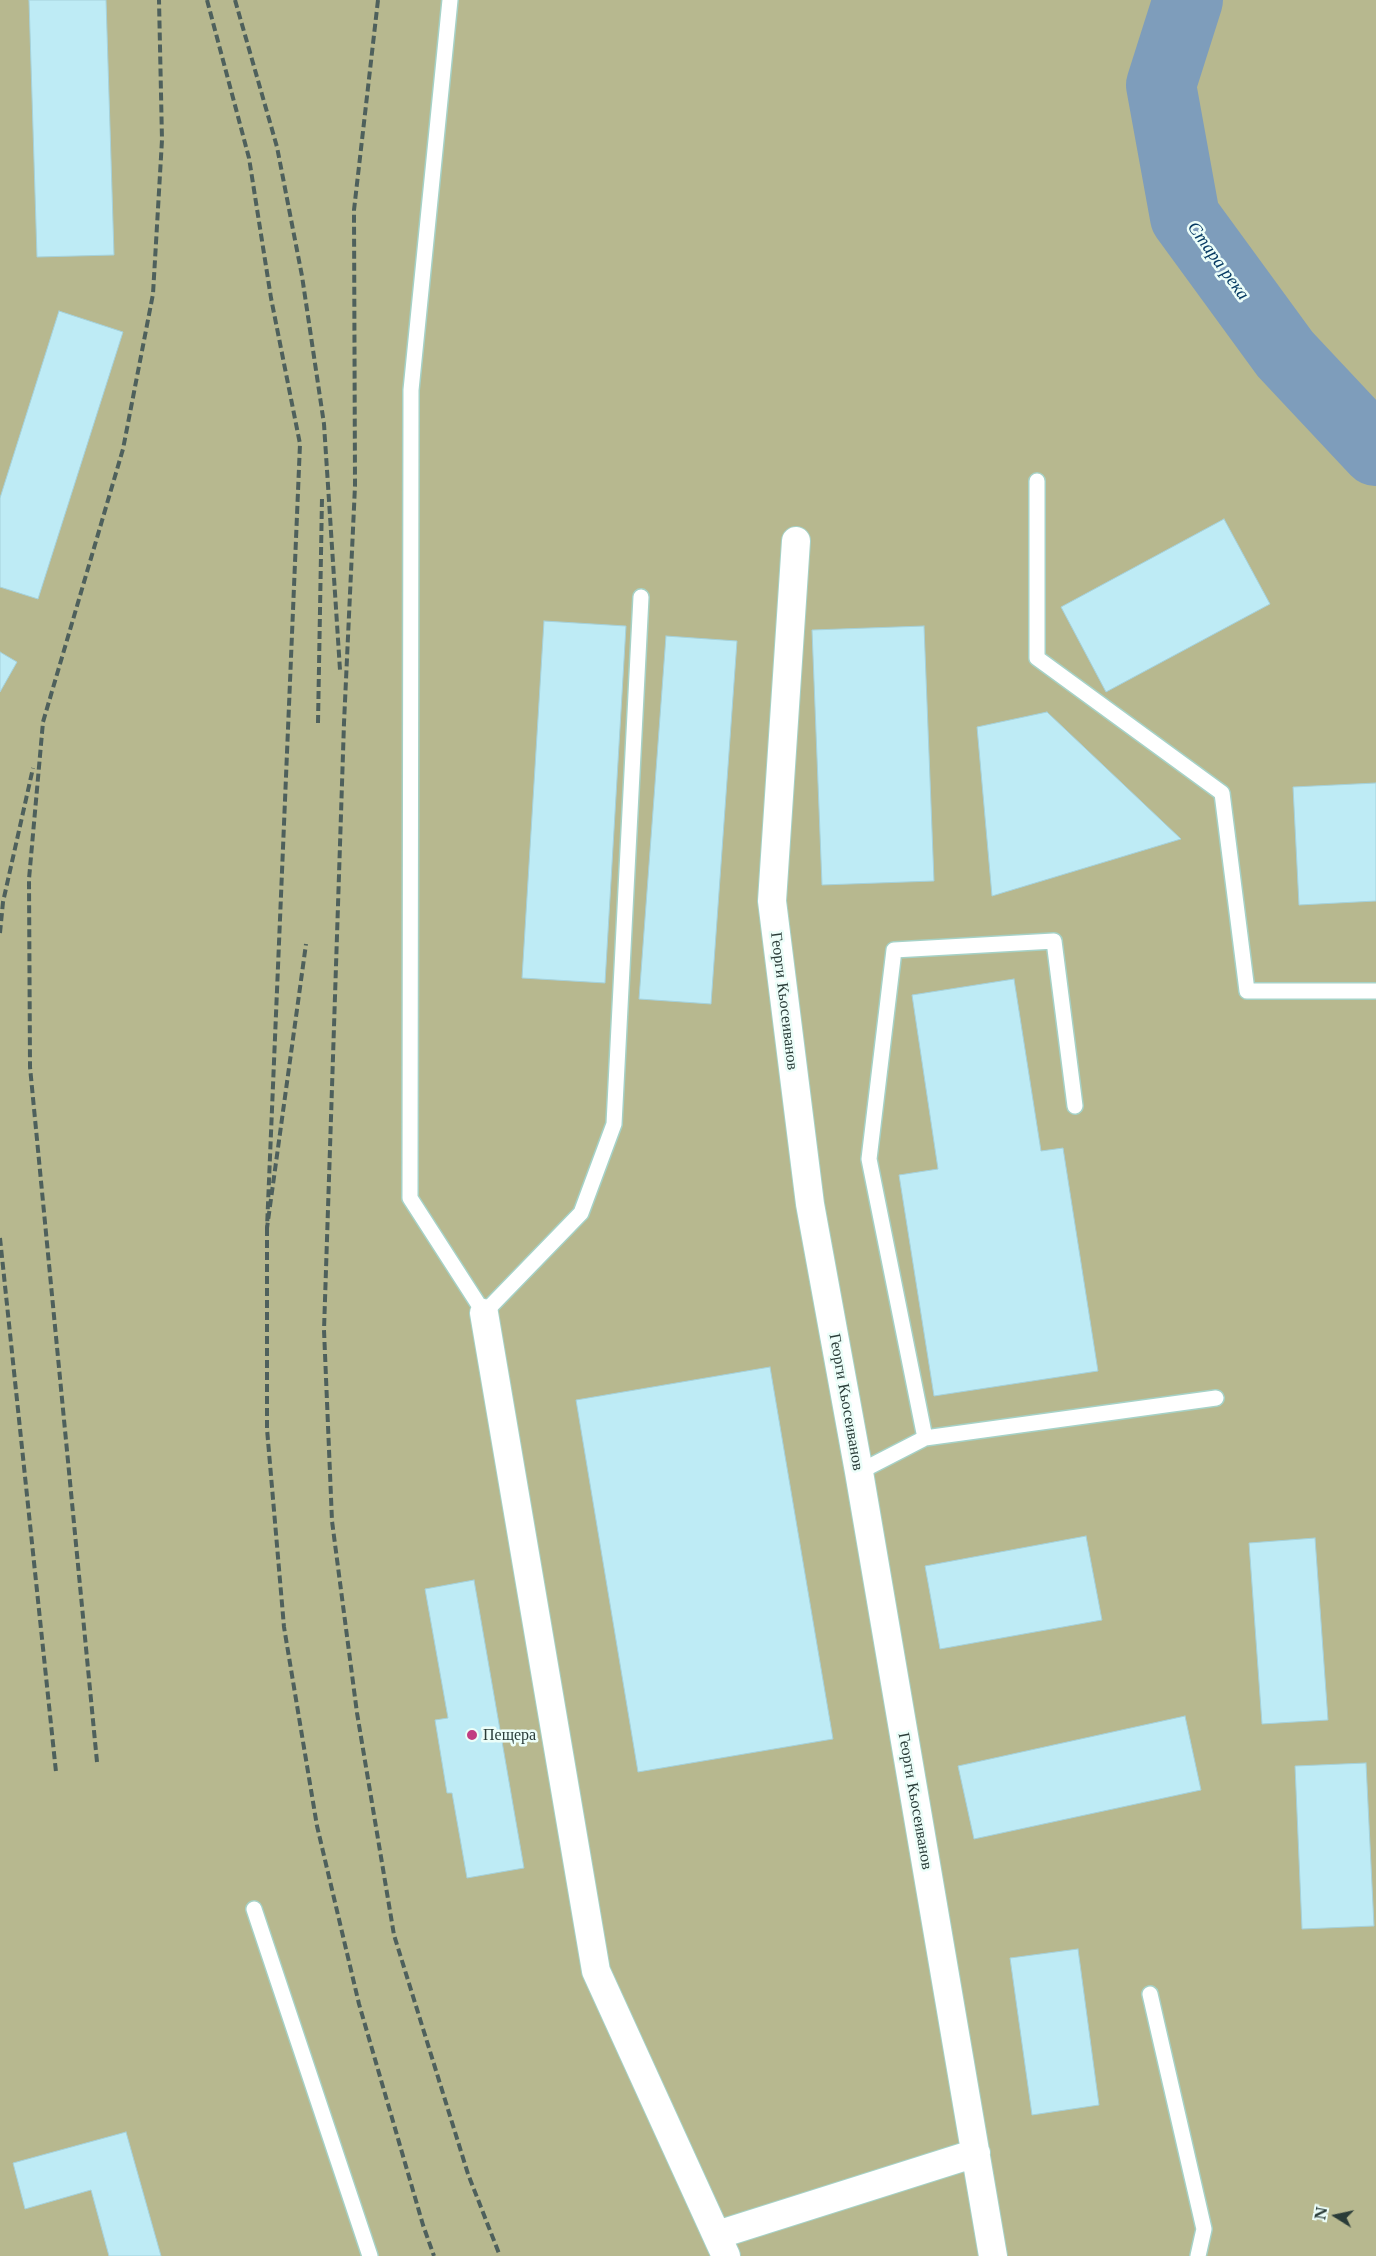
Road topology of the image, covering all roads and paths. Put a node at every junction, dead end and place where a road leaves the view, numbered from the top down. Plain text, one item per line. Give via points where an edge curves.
1 (450, 0) edge
2 (1037, 481) dead end
3 (796, 541) dead end
4 (641, 597) dead end
5 (1376, 991) edge
6 (1075, 1106) dead end
7 (484, 1313) junction
8 (1216, 1398) dead end
9 (925, 1438) junction
10 (859, 1472) junction
11 (254, 1909) dead end
12 (1150, 1994) dead end
13 (976, 2153) junction
14 (721, 2246) edge
15 (370, 2256) edge
16 (994, 2256) edge
17 (1198, 2256) edge

1 - 7 lane via 411,390 410,1198
2 - 5 lane via 1037,658 1222,793 1247,991
3 - 10 street, Георги Кьосеиванов via 772,901 810,1204
4 - 7 lane via 614,1124 581,1213
6 - 9 lane via 1054,941 894,950 870,1159
7 - 14 street via 596,1971
8 - 9 lane
9 - 10 lane
10 - 13 street, Георги Кьосеиванов
11 - 15 lane
12 - 17 lane via 1204,2229
13 - 14 street
13 - 16 street, Георги Кьосеиванов

